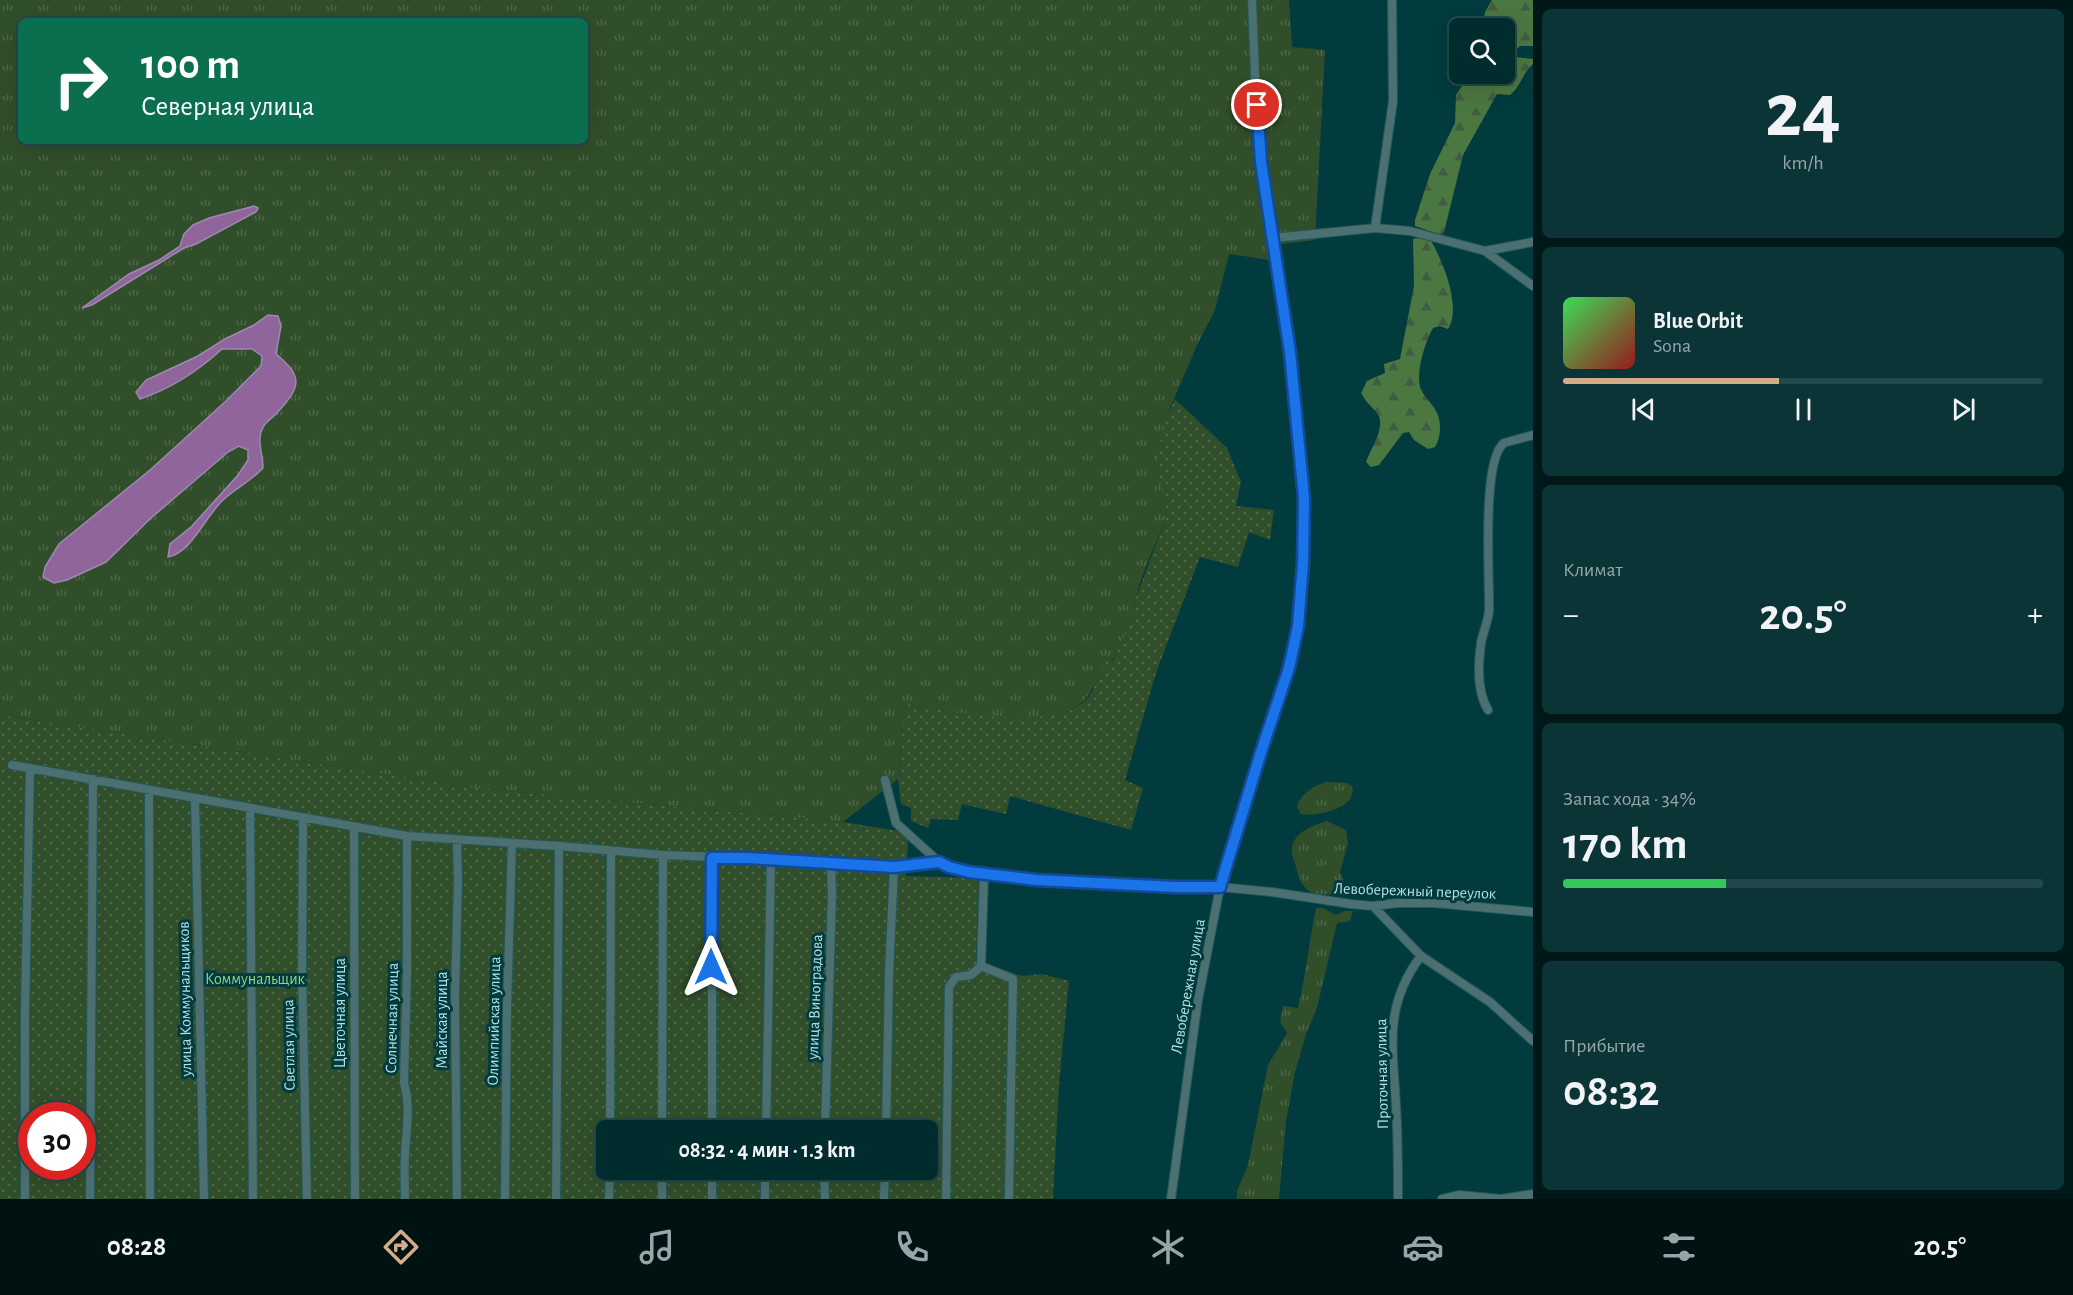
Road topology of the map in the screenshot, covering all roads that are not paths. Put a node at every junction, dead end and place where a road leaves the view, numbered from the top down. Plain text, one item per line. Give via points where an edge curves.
1 (1252, 0) edge
2 (1392, 0) edge
3 (1375, 228) junction
4 (1273, 238) junction
5 (1533, 242) edge
6 (1485, 251) junction
7 (1533, 286) edge
8 (1533, 435) edge
9 (1488, 710) dead end
10 (12, 765) dead end
11 (30, 768) junction
12 (93, 779) junction
13 (885, 780) dead end
14 (149, 790) junction
15 (195, 799) junction
16 (250, 808) junction
17 (303, 818) junction
18 (354, 827) junction
19 (407, 836) junction
20 (457, 841) junction
21 (512, 843) junction
22 (559, 846) junction
23 (611, 850) junction
24 (663, 855) junction
25 (712, 858) junction
26 (771, 860) junction
27 (939, 862) junction
28 (831, 864) junction
29 (894, 867) junction
30 (984, 875) junction
31 (1220, 887) junction
32 (1373, 906) junction
33 (1533, 912) edge
34 (1421, 956) junction
35 (981, 966) junction
36 (1533, 1041) edge
37 (610, 1120) edge
38 (662, 1120) edge
39 (711, 1120) edge
40 (766, 1120) edge
41 (825, 1120) edge
42 (886, 1120) edge
43 (610, 1180) edge
44 (662, 1180) edge
45 (712, 1180) edge
46 (765, 1180) edge
47 (825, 1180) edge
48 (885, 1180) edge
49 (1533, 1194) edge
50 (25, 1199) edge
51 (90, 1199) edge
52 (150, 1199) edge
53 (204, 1199) edge
54 (253, 1199) edge
55 (307, 1199) edge
56 (355, 1199) edge
57 (405, 1199) edge
58 (457, 1199) edge
59 (505, 1199) edge
60 (556, 1199) edge
61 (609, 1199) edge
62 (662, 1199) edge
63 (712, 1199) edge
64 (765, 1199) edge
65 (825, 1199) edge
66 (884, 1199) edge
67 (946, 1199) edge
68 (1009, 1199) edge
69 (1171, 1199) edge
70 (1398, 1199) edge
71 (1443, 1199) edge

1 - 4 street, Левобережная улица via 1257,124
2 - 3 street via 1394,101
3 - 4 street
3 - 6 street via 1410,231
4 - 31 street, Левобережная улица via 1290,352 1304,498 1299,616 1289,668
5 - 6 street
6 - 7 street
8 - 9 street via 1500,446 1493,467 1487,575 1489,613 1481,644 1481,693
10 - 11 street
11 - 12 street
11 - 50 street
12 - 14 street
12 - 51 street
13 - 27 street via 896,823
14 - 15 street
14 - 52 street
15 - 16 street
15 - 53 street, улица Коммунальщиков
16 - 17 street
16 - 54 street
17 - 18 street
17 - 55 street, Светлая улица
18 - 19 street
18 - 56 street, Цветочная улица
19 - 20 street
19 - 57 street, Солнечная улица
20 - 21 street
20 - 58 street, Майская улица
21 - 22 street
21 - 59 street, Олимпийская улица
22 - 23 street
22 - 60 street
23 - 24 street
23 - 37 street
24 - 25 street
24 - 38 street
25 - 26 street
25 - 39 street
26 - 28 street
26 - 40 street
27 - 29 street
27 - 30 street, Левобережный переулок
28 - 29 street
28 - 41 street, улица Виноградова
29 - 42 street
30 - 31 street, Левобережный переулок
30 - 35 street
31 - 32 street, Левобережный переулок
31 - 69 street, Левобережная улица via 1198,1000
32 - 33 street, Левобережный переулок via 1434,903
32 - 34 street
34 - 36 street via 1490,1002
34 - 70 street, Проточная улица via 1408,974 1394,1015
35 - 67 street via 971,975 956,977 949,987
35 - 68 street via 1013,979
43 - 61 street
44 - 62 street
45 - 63 street
46 - 64 street
47 - 65 street
48 - 66 street
49 - 71 street via 1501,1199 1459,1195

